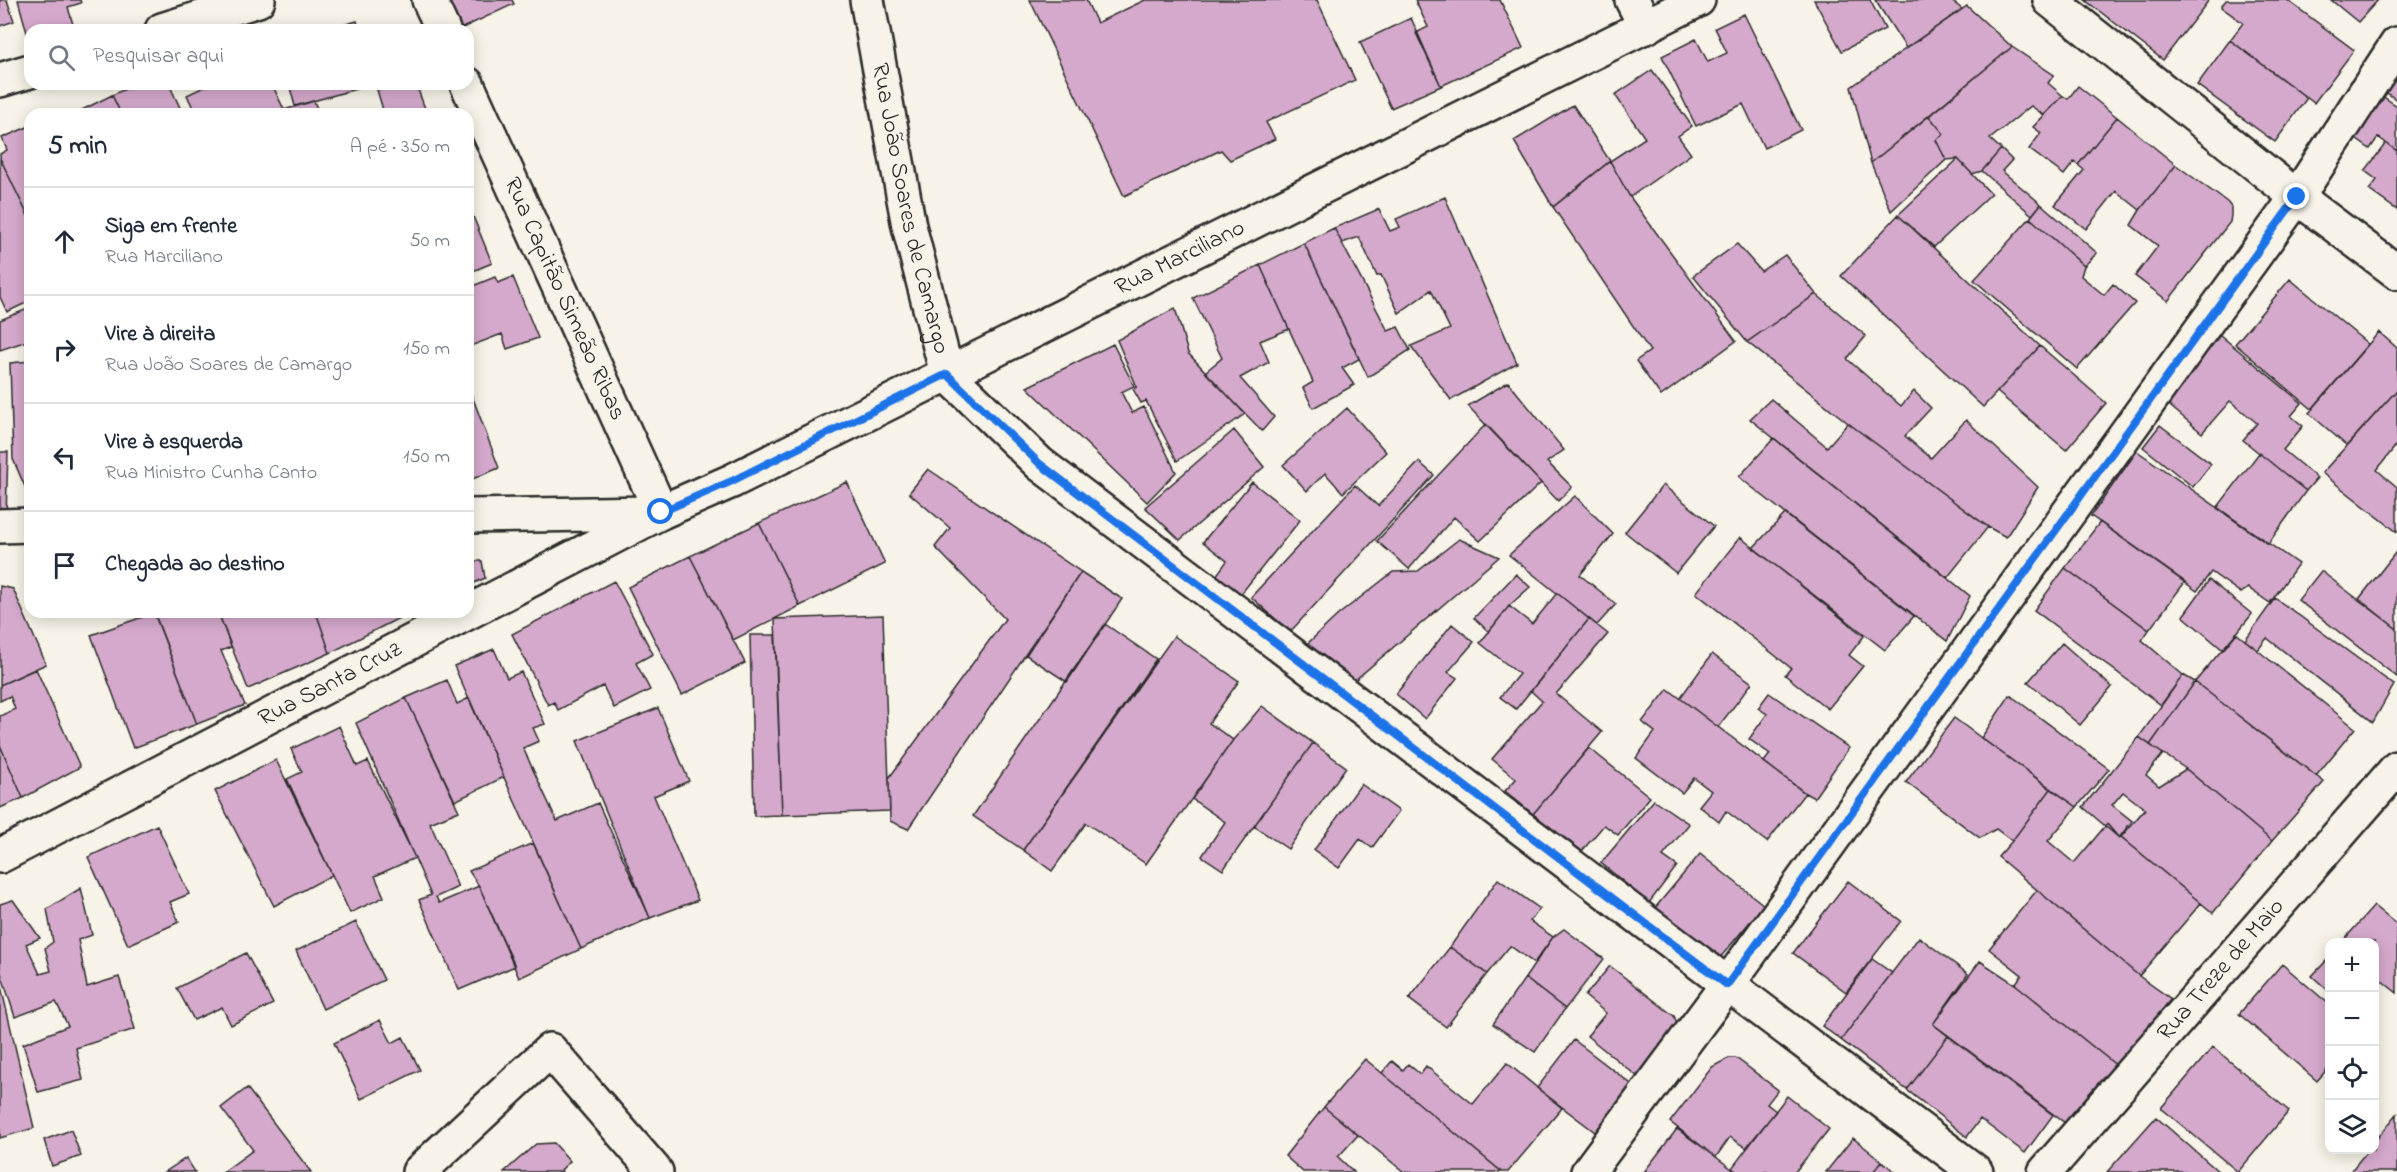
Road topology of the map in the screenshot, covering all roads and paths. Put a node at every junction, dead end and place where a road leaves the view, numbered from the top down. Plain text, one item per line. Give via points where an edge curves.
1 (258, 0) edge
2 (429, 0) edge
3 (867, 0) edge
4 (1698, 0) edge
5 (2050, 0) edge
6 (1639, 13) edge
7 (181, 24) edge
8 (440, 24) edge
9 (2397, 44) edge
10 (24, 73) edge
11 (0, 80) edge
12 (470, 90) edge
13 (2297, 197) junction
14 (2397, 272) edge
15 (947, 374) junction
16 (661, 512) junction
17 (474, 516) edge
18 (24, 525) edge
19 (0, 526) edge
20 (474, 609) edge
21 (457, 618) edge
22 (2397, 768) edge
23 (0, 856) edge
24 (1727, 985) junction
25 (419, 1172) edge
26 (656, 1172) edge
27 (1588, 1172) edge
28 (1976, 1172) edge
29 (2045, 1172) edge

1 - 7 street
2 - 8 street
3 - 15 street, Rua João Soares de Camargo via 909,226
4 - 6 street, Rua Marciliano
5 - 13 street
6 - 15 street, Rua Marciliano
9 - 13 street
10 - 11 street
12 - 16 street, Rua Capitão Simeão Ribas
13 - 14 street
13 - 24 street
15 - 16 street, Rua Marciliano
15 - 24 street, Rua João Soares de Camargo via 1040,464
16 - 17 street
16 - 20 street, Rua Santa Cruz
18 - 19 street
21 - 23 street, Rua Santa Cruz
22 - 29 street, Rua Treze de Maio
24 - 27 street
24 - 28 street, Rua João Soares de Camargo
25 - 26 street via 550,1050

